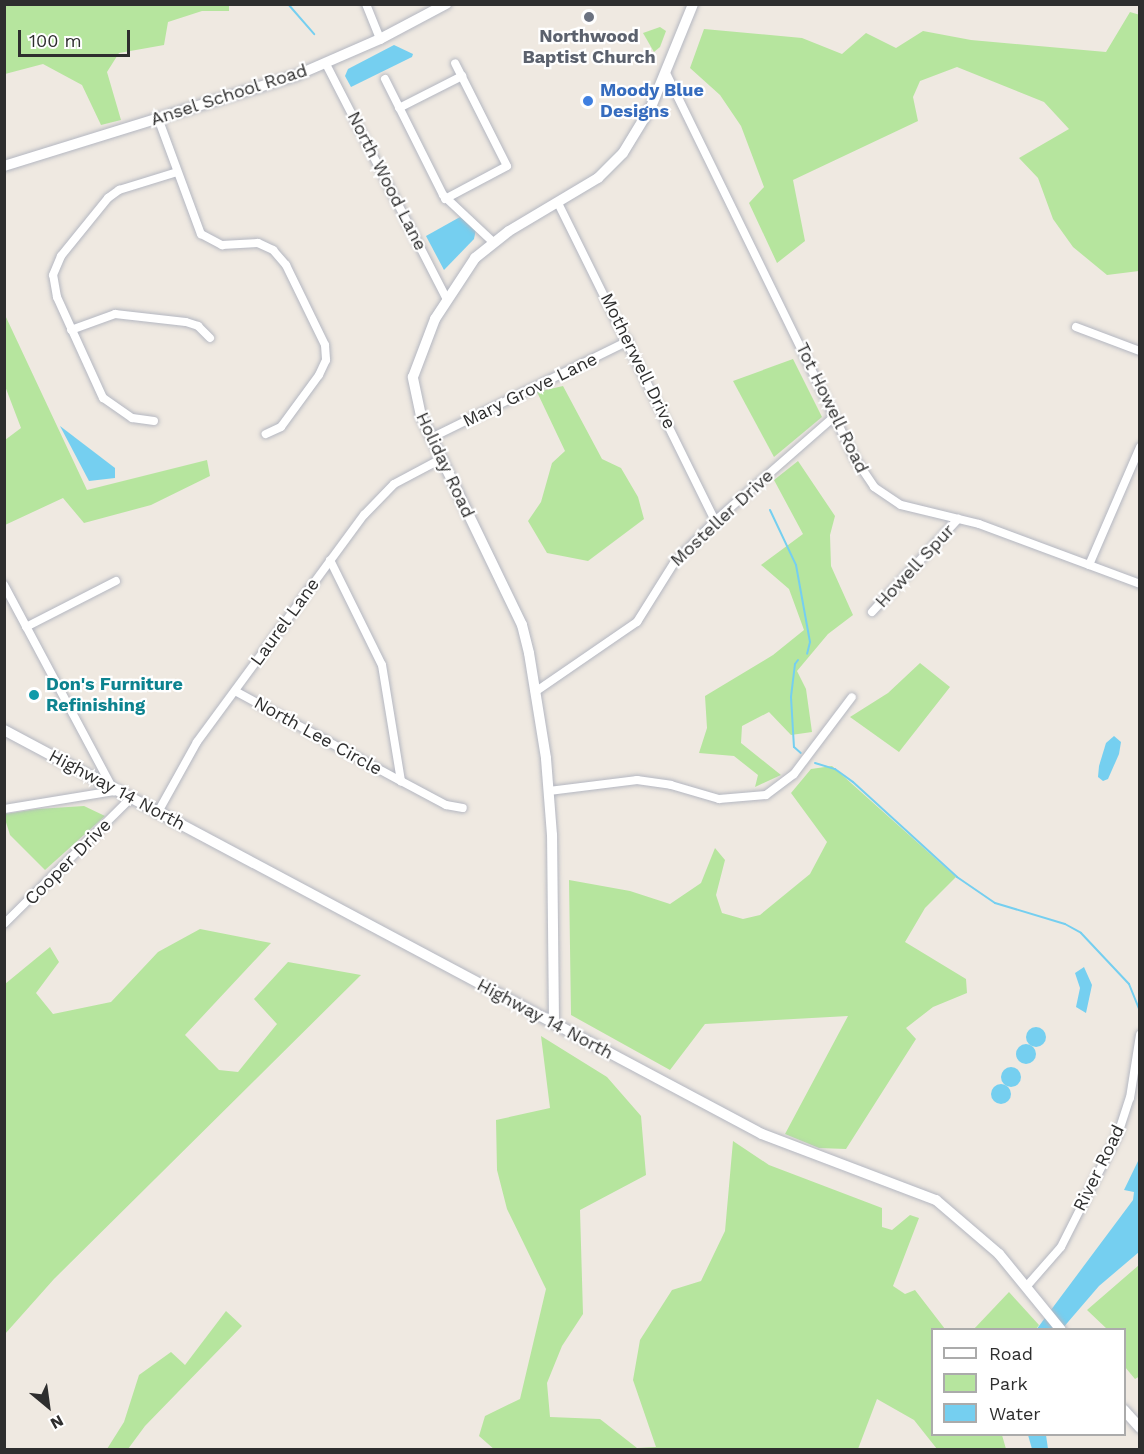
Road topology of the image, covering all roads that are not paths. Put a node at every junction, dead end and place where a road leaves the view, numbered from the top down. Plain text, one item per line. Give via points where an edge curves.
1 (366, 4) edge
2 (446, 4) edge
3 (693, 4) edge
4 (380, 39) junction
5 (455, 63) dead end
6 (326, 64) junction
7 (666, 73) junction
8 (462, 76) junction
9 (385, 79) dead end
10 (399, 108) junction
11 (158, 118) junction
12 (4, 166) edge
13 (177, 172) junction
14 (445, 199) junction
15 (558, 202) junction
16 (493, 242) junction
17 (447, 299) junction
18 (1076, 327) dead end
19 (71, 330) junction
20 (210, 338) dead end
21 (628, 341) junction
22 (1140, 351) edge
23 (835, 416) junction
24 (154, 421) dead end
25 (266, 434) dead end
26 (431, 438) junction
27 (1140, 447) edge
28 (441, 459) junction
29 (958, 519) junction
30 (715, 520) junction
31 (330, 560) junction
32 (1089, 565) junction
33 (116, 581) dead end
34 (1140, 584) edge
35 (4, 585) edge
36 (872, 612) dead end
37 (27, 627) junction
38 (235, 691) junction
39 (536, 692) junction
40 (852, 697) dead end
41 (4, 730) edge
42 (401, 782) junction
43 (114, 791) junction
44 (549, 791) junction
45 (131, 798) junction
46 (464, 808) dead end
47 (4, 809) edge
48 (158, 812) junction
49 (4, 924) edge
50 (554, 1022) junction
51 (1140, 1035) edge
52 (1026, 1287) junction
53 (1060, 1328) edge
54 (1126, 1411) edge
55 (1140, 1428) edge

1 - 4 street
2 - 4 street, Ansel School Road
3 - 7 street, Holiday Road
4 - 6 street, Ansel School Road
5 - 8 street
6 - 11 street, Ansel School Road
6 - 17 street, North Wood Lane
7 - 15 street, Holiday Road via 643,124 620,157 598,178
7 - 23 street, Tot Howell Road
8 - 10 street
8 - 14 street via 507,166
9 - 10 street
10 - 14 street
11 - 12 street, Ansel School Road
11 - 13 street
13 - 19 street via 113,194 61,256 54,270 53,286
13 - 25 street via 193,219 207,240 222,246 262,243 279,255 325,345 326,360 319,375 281,427
14 - 16 street via 481,227
15 - 16 street, Holiday Road
15 - 21 street, Motherwell Drive
16 - 17 street, Holiday Road via 467,267
17 - 26 street, Holiday Road via 424,340 413,376 415,401
18 - 22 street
19 - 20 street via 115,314 186,322 198,326
19 - 24 street via 106,402 132,418
21 - 26 street, Mary Grove Lane
21 - 30 street, Motherwell Drive
23 - 29 street, Tot Howell Road via 863,473 882,494 901,506
23 - 30 street, Mosteller Drive
26 - 28 street, Holiday Road
27 - 32 street
28 - 31 street, Laurel Lane via 383,493
28 - 39 street, Holiday Road via 522,625
29 - 32 street, Tot Howell Road
29 - 36 street, Howell Spur
30 - 39 street, Mosteller Drive via 666,571 637,622
31 - 38 street, Laurel Lane
31 - 42 street, North Lee Circle via 358,609 382,665
32 - 34 street, Tot Howell Road
33 - 37 street
35 - 37 street
37 - 43 street
38 - 42 street, North Lee Circle
38 - 48 street, Laurel Lane via 197,742
39 - 44 street, Holiday Road
40 - 44 street via 794,774 766,795 719,799 637,780
41 - 43 street, Highway 14 North
42 - 46 street, North Lee Circle via 446,805
43 - 45 street, Highway 14 North
43 - 47 street
44 - 50 street, Holiday Road via 554,865
45 - 48 street, Highway 14 North
45 - 49 street, Cooper Drive
48 - 50 street, Highway 14 North
50 - 52 street, Highway 14 North via 782,1144 886,1178 936,1200 978,1233
51 - 52 street, River Road via 1130,1098 1118,1134 1061,1247
52 - 53 street, Highway 14 North
54 - 55 street

